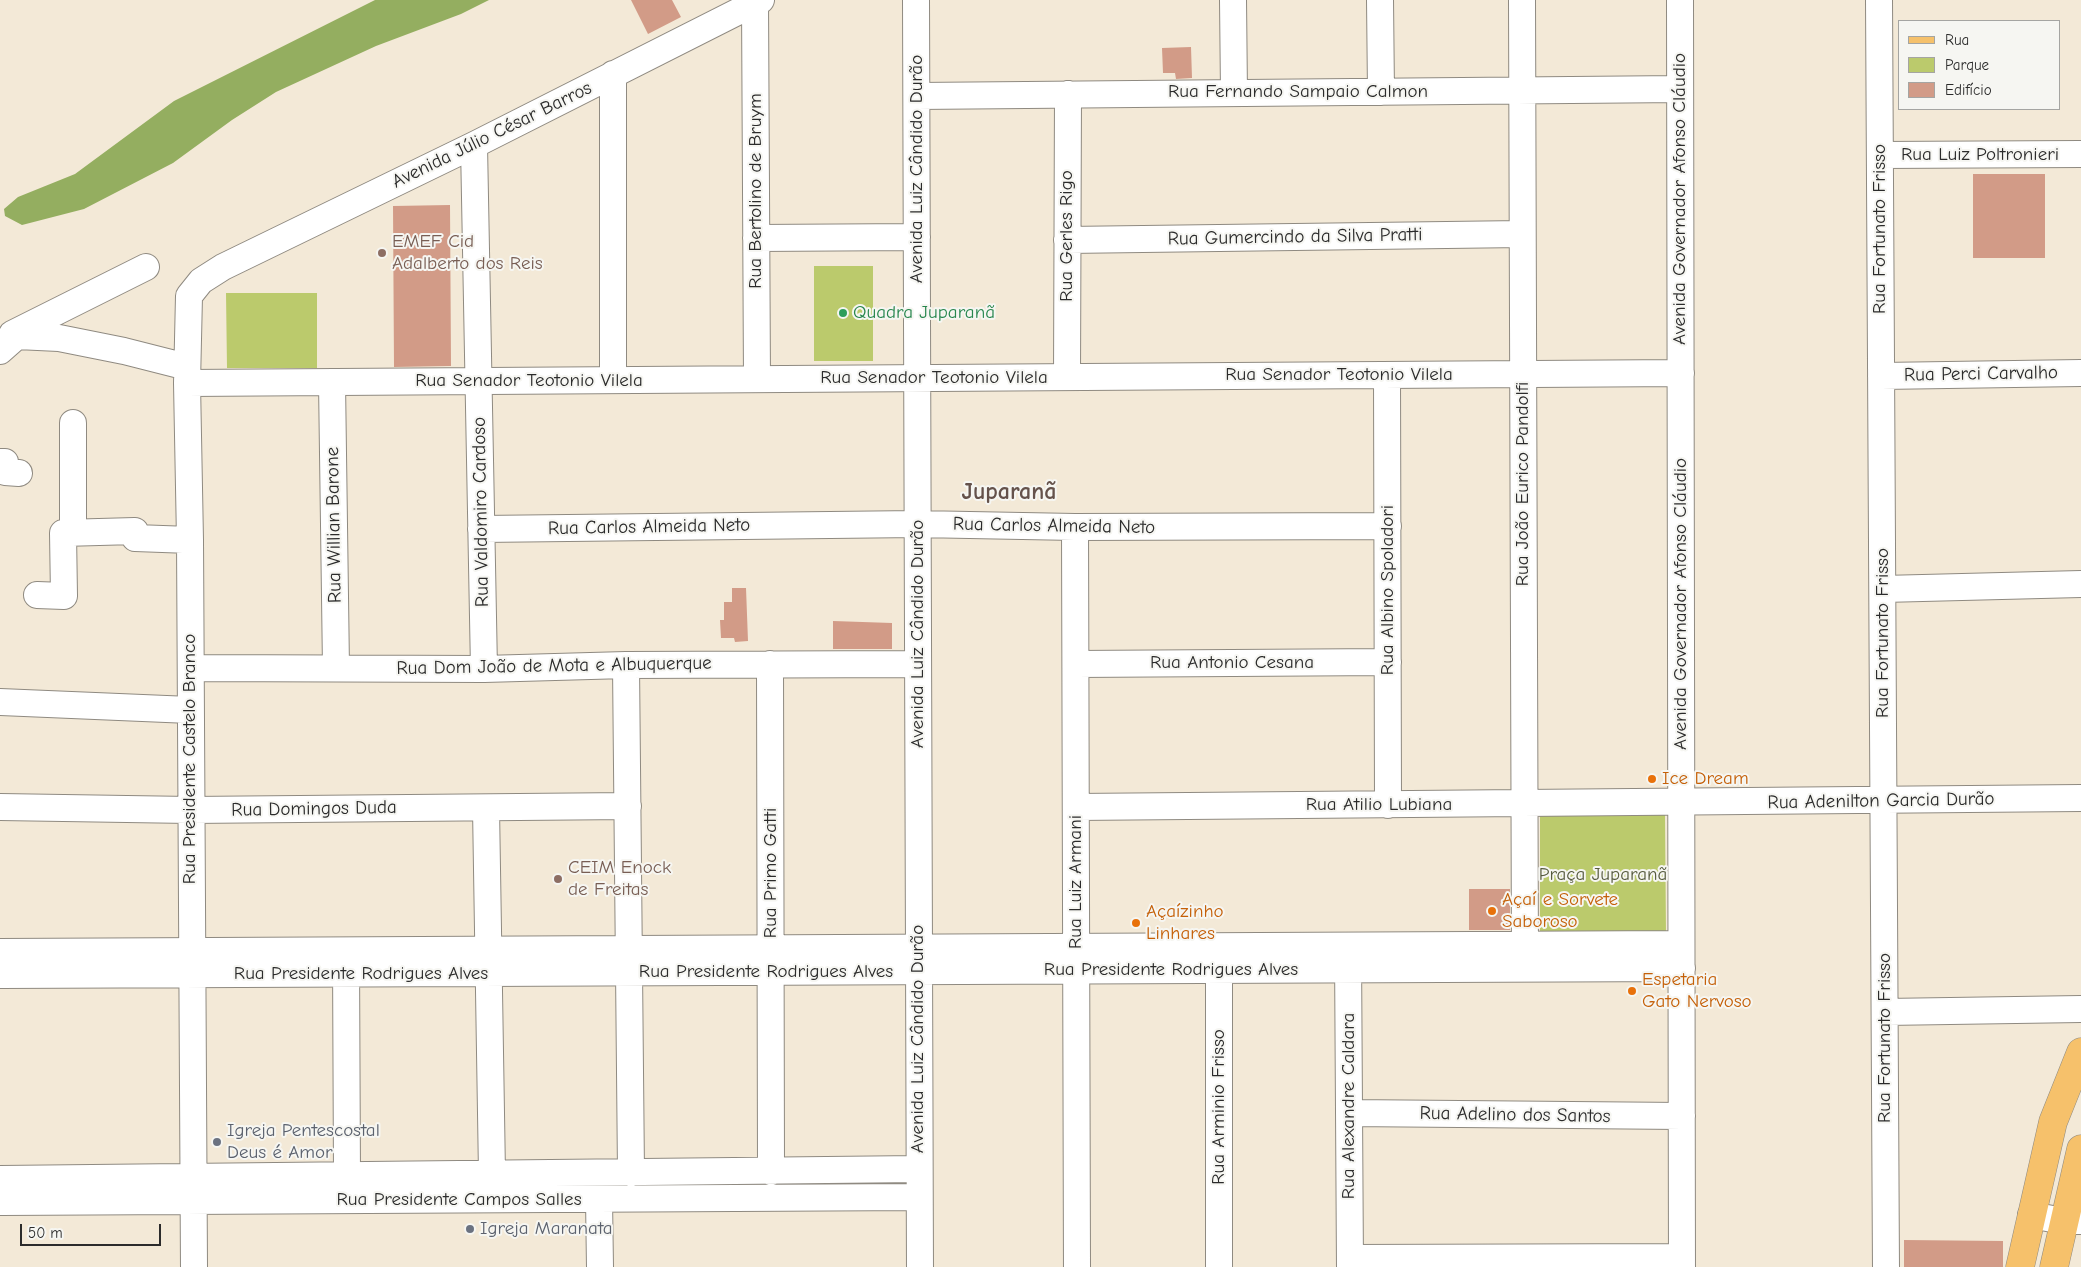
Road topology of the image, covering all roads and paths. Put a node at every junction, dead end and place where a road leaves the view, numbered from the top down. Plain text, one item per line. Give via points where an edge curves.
1 (916, 0) edge
2 (1232, 0) edge
3 (1380, 0) edge
4 (1522, 0) edge
5 (1680, 0) edge
6 (1879, 0) edge
7 (758, 1) edge
8 (613, 74) junction
9 (1680, 89) junction
10 (1522, 90) junction
11 (1381, 92) junction
12 (1234, 93) junction
13 (1068, 94) junction
14 (916, 96) junction
15 (474, 145) junction
16 (2081, 154) edge
17 (1880, 155) junction
18 (1522, 234) junction
19 (917, 237) junction
20 (756, 238) junction
21 (1067, 240) junction
22 (223, 267) joint
23 (146, 268) dead end
24 (8, 340) edge
25 (1681, 373) junction
26 (2081, 373) edge
27 (1523, 374) junction
28 (187, 375) junction
29 (1387, 375) junction
30 (1881, 376) junction
31 (1067, 377) junction
32 (917, 378) junction
33 (757, 379) junction
34 (613, 380) junction
35 (478, 381) junction
36 (332, 382) junction
37 (73, 423) dead end
38 (917, 524) junction
39 (1388, 526) junction
40 (1075, 527) junction
41 (481, 529) junction
42 (73, 533) junction
43 (190, 540) junction
44 (2081, 584) edge
45 (1883, 589) junction
46 (37, 595) dead end
47 (1388, 662) junction
48 (770, 664) junction
49 (918, 664) junction
50 (1076, 664) junction
51 (626, 665) junction
52 (191, 668) junction
53 (336, 668) junction
54 (484, 669) junction
55 (0, 702) edge
56 (190, 710) junction
57 (2081, 798) edge
58 (1884, 800) junction
59 (1681, 803) junction
60 (1524, 804) junction
61 (1388, 805) junction
62 (628, 806) junction
63 (0, 807) edge
64 (1076, 807) junction
65 (486, 808) junction
66 (190, 810) junction
67 (0, 952) edge
68 (1682, 956) junction
69 (1525, 957) junction
70 (1219, 958) junction
71 (1348, 958) junction
72 (918, 959) junction
73 (1076, 959) junction
74 (771, 960) junction
75 (629, 961) junction
76 (346, 962) junction
77 (489, 962) junction
78 (191, 963) junction
79 (0, 975) edge
80 (2081, 1009) edge
81 (1885, 1012) junction
82 (2081, 1052) edge
83 (1349, 1113) junction
84 (1682, 1116) junction
85 (2081, 1149) edge
86 (918, 1169) junction
87 (771, 1172) junction
88 (631, 1173) junction
89 (492, 1174) junction
90 (347, 1176) junction
91 (0, 1179) edge
92 (193, 1189) junction
93 (919, 1196) junction
94 (600, 1199) junction
95 (0, 1202) edge
96 (2031, 1215) junction
97 (2072, 1221) edge
98 (1350, 1262) edge
99 (1682, 1262) edge
100 (194, 1267) edge
101 (600, 1267) edge
102 (920, 1267) edge
103 (1077, 1267) edge
104 (1219, 1267) edge
105 (1886, 1267) edge
106 (2020, 1267) edge
107 (2054, 1267) edge

1 - 14 street, Avenida Luiz Cândido Durão
2 - 12 street
3 - 11 street
4 - 10 street, Rua João Eurico Pandolfi
5 - 9 street, Avenida Governador Afonso Cláudio
6 - 17 street, Rua Fortunato Frisso
7 - 8 street, Avenida Júlio César Barros
7 - 20 street, Rua Bertolino de Bruym
8 - 15 street, Avenida Júlio César Barros
8 - 34 street
9 - 10 street, Rua Fernando Sampaio Calmon
9 - 25 street, Avenida Governador Afonso Cláudio
10 - 11 street, Rua Fernando Sampaio Calmon
10 - 18 street, Rua João Eurico Pandolfi
11 - 12 street, Rua Fernando Sampaio Calmon
12 - 13 street, Rua Fernando Sampaio Calmon
13 - 14 street, Rua Fernando Sampaio Calmon
13 - 21 street, Rua Gerles Rigo
14 - 19 street, Avenida Luiz Cândido Durão
15 - 22 street, Avenida Júlio César Barros
15 - 35 street, Rua Valdomiro Cardoso
16 - 17 street, Rua Luiz Poltronieri
17 - 30 street, Rua Fortunato Frisso
18 - 21 street, Rua Gumercindo da Silva Pratti
18 - 27 street, Rua João Eurico Pandolfi
19 - 20 street
19 - 32 street, Avenida Luiz Cândido Durão
20 - 33 street, Rua Bertolino de Bruym
21 - 31 street, Rua Gerles Rigo
22 - 28 street, Rua Presidente Castelo Branco via 201,281 189,296
23 - 24 street
24 - 28 street, Rua Senador Teotonio Vilela via 59,338 124,350
25 - 27 street, Rua Senador Teotonio Vilela
25 - 59 street, Avenida Governador Afonso Cláudio
26 - 30 street, Rua Perci Carvalho
27 - 29 street, Rua Senador Teotonio Vilela
27 - 60 street, Rua João Eurico Pandolfi
28 - 36 street, Rua Senador Teotonio Vilela
28 - 43 street, Rua Presidente Castelo Branco
29 - 31 street, Rua Senador Teotonio Vilela
29 - 39 street, Rua Albino Spoladori
30 - 45 street, Rua Fortunato Frisso
31 - 32 street, Rua Senador Teotonio Vilela
32 - 33 street, Rua Senador Teotonio Vilela
32 - 38 street, Avenida Luiz Cândido Durão
33 - 34 street, Rua Senador Teotonio Vilela
34 - 35 street, Rua Senador Teotonio Vilela
35 - 36 street, Rua Senador Teotonio Vilela
35 - 41 street, Rua Valdomiro Cardoso
36 - 53 street, Rua Willian Barone
37 - 42 street
38 - 40 street, Rua Carlos Almeida Neto
38 - 41 street, Rua Carlos Almeida Neto
38 - 49 street, Avenida Luiz Cândido Durão
39 - 40 street, Rua Carlos Almeida Neto
39 - 47 street, Rua Albino Spoladori
40 - 50 street, Rua Luiz Armani
41 - 54 street, Rua Valdomiro Cardoso
42 - 43 street via 135,531 135,538
42 - 46 street via 63,533 64,596
43 - 52 street, Rua Presidente Castelo Branco
44 - 45 street
45 - 58 street, Rua Fortunato Frisso
47 - 50 street, Rua Antonio Cesana
47 - 61 street, Rua Albino Spoladori
48 - 49 street, Rua Dom João de Mota e Albuquerque
48 - 51 street, Rua Dom João de Mota e Albuquerque
48 - 74 street, Rua Primo Gatti
49 - 72 street, Avenida Luiz Cândido Durão
50 - 64 street, Rua Luiz Armani
51 - 54 street, Rua Dom João de Mota e Albuquerque
51 - 62 street
52 - 53 street, Rua Dom João de Mota e Albuquerque
52 - 56 street, Rua Presidente Castelo Branco
53 - 54 street, Rua Dom João de Mota e Albuquerque
55 - 56 street
56 - 66 street, Rua Presidente Castelo Branco
57 - 58 street, Rua Adenilton Garcia Durão
58 - 59 street, Rua Adenilton Garcia Durão
58 - 81 street, Rua Fortunato Frisso
59 - 60 street, Rua Atilio Lubiana
59 - 68 street, Avenida Governador Afonso Cláudio
60 - 61 street, Rua Atilio Lubiana
60 - 69 street, Rua João Eurico Pandolfi
61 - 64 street, Rua Atilio Lubiana
62 - 65 street, Rua Domingos Duda
62 - 75 street
63 - 66 street, Rua Domingos Duda
64 - 73 street, Rua Luiz Armani
65 - 66 street, Rua Domingos Duda
65 - 77 street
66 - 78 street, Rua Presidente Castelo Branco
67 - 78 street, Rua Presidente Rodrigues Alves
68 - 69 street, Rua Presidente Rodrigues Alves
68 - 84 street, Avenida Governador Afonso Cláudio
69 - 71 street, Rua Presidente Rodrigues Alves
70 - 71 street, Rua Presidente Rodrigues Alves
70 - 73 street, Rua Presidente Rodrigues Alves
70 - 104 street, Rua Arminio Frisso
71 - 83 street, Rua Alexandre Caldara
72 - 73 street, Rua Presidente Rodrigues Alves
72 - 74 street, Rua Presidente Rodrigues Alves
72 - 86 street, Avenida Luiz Cândido Durão
73 - 103 street, Rua Luiz Armani
74 - 75 street, Rua Presidente Rodrigues Alves
74 - 87 street, Rua Primo Gatti
75 - 77 street, Rua Presidente Rodrigues Alves
75 - 88 street
76 - 77 street, Rua Presidente Rodrigues Alves
76 - 78 street, Rua Presidente Rodrigues Alves
76 - 90 street
77 - 89 street
78 - 79 street, Rua Presidente Rodrigues Alves
78 - 92 street, Rua Presidente Castelo Branco
80 - 81 street
81 - 105 street, Rua Fortunato Frisso
82 - 96 main road via 2054,1122
83 - 84 street, Rua Adelino dos Santos
83 - 98 street, Rua Alexandre Caldara
84 - 99 street, Avenida Governador Afonso Cláudio
85 - 97 main road
86 - 87 street, Rua Presidente Campos Salles
86 - 93 street, Avenida Luiz Cândido Durão
87 - 88 street, Rua Presidente Campos Salles
88 - 89 street, Rua Presidente Campos Salles
89 - 90 street, Rua Presidente Campos Salles
90 - 92 street, Rua Presidente Campos Salles
91 - 92 street, Rua Presidente Campos Salles
92 - 94 street, Rua Presidente Campos Salles
92 - 95 street, Rua Presidente Campos Salles
92 - 100 street, Rua Presidente Castelo Branco
93 - 94 street, Rua Presidente Campos Salles
93 - 102 street, Avenida Luiz Cândido Durão
94 - 101 street
96 - 97 street
96 - 106 main road
97 - 107 main road
98 - 99 street

